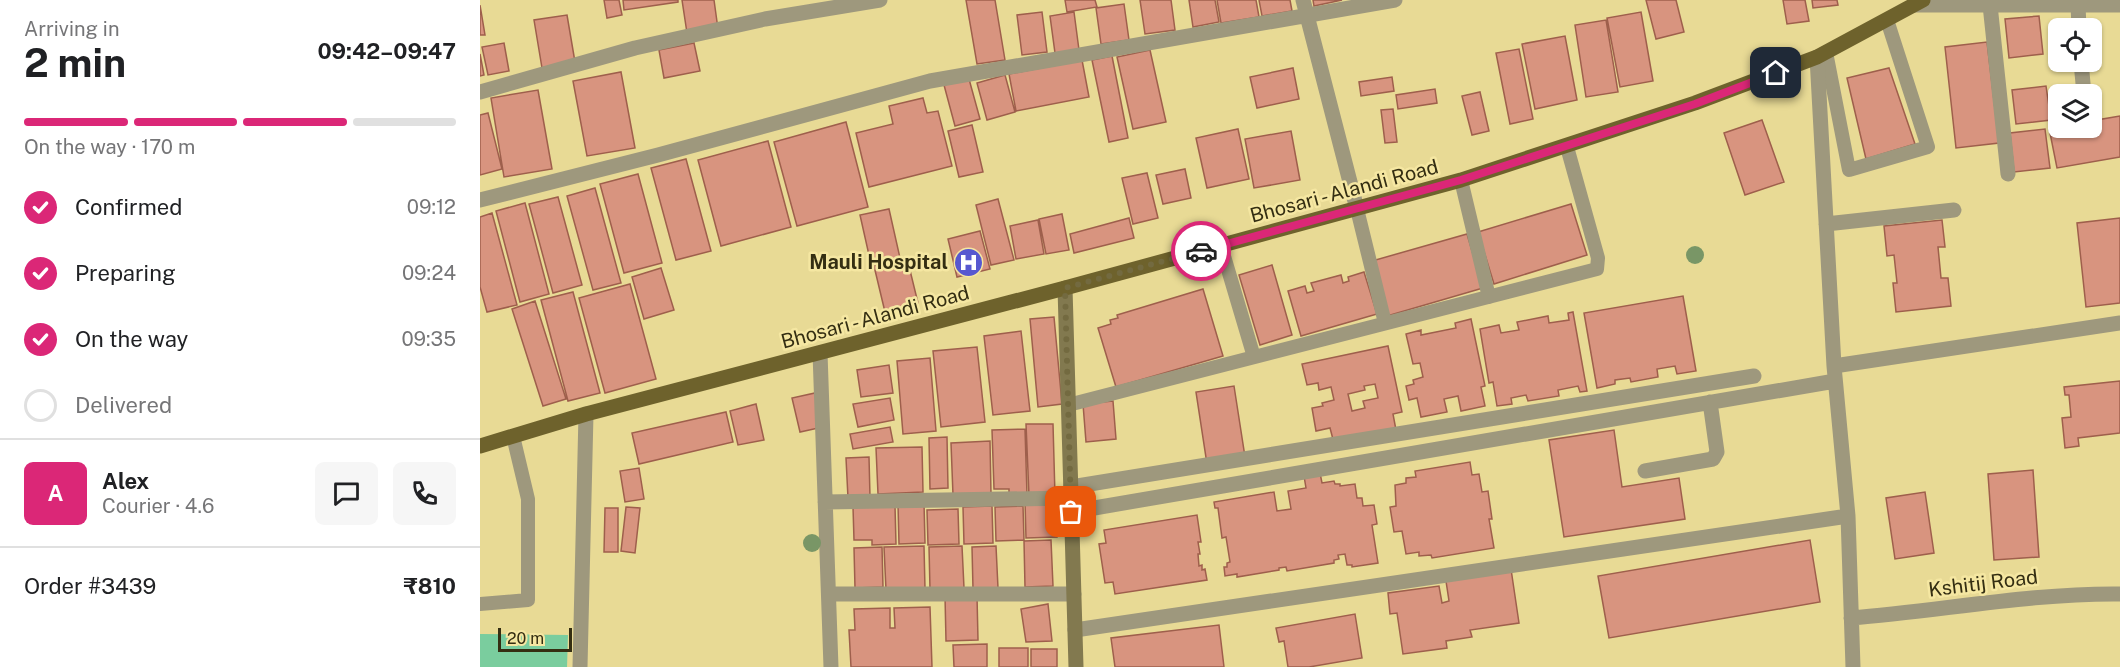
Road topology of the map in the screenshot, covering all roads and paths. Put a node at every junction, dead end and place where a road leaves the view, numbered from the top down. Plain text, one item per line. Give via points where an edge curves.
1 (880, 0) edge
2 (1395, 0) edge
3 (1919, 2) edge
4 (1990, 5) junction
5 (2078, 5) junction
6 (2120, 5) edge
7 (1304, 7) edge
8 (2079, 18) edge
9 (1887, 20) junction
10 (1822, 55) junction
11 (480, 92) edge
12 (1567, 147) junction
13 (2008, 174) dead end
14 (1461, 180) junction
15 (480, 200) edge
16 (1357, 209) junction
17 (1954, 210) dead end
18 (1826, 224) junction
19 (1221, 246) junction
20 (1065, 288) junction
21 (1489, 297) junction
22 (2120, 323) edge
23 (1385, 324) junction
24 (820, 353) junction
25 (1254, 357) junction
26 (1835, 374) junction
27 (1754, 376) dead end
28 (1710, 402) junction
29 (1068, 405) junction
30 (586, 414) junction
31 (513, 436) junction
32 (480, 446) edge
33 (1645, 471) dead end
34 (1071, 499) junction
35 (825, 502) junction
36 (1848, 516) junction
37 (829, 594) junction
38 (1074, 594) junction
39 (2120, 594) edge
40 (480, 604) edge
41 (1851, 618) junction
42 (1075, 630) junction
43 (580, 667) edge
44 (831, 667) edge
45 (1076, 667) edge
46 (1853, 667) edge

1 - 11 street via 765,19 635,48
2 - 7 street
3 - 4 street
3 - 9 main road, Bhosari - Alandi Road
4 - 5 street
4 - 13 street
5 - 6 street
5 - 8 street
7 - 15 street via 930,81
7 - 16 street
9 - 10 main road, Bhosari - Alandi Road
9 - 10 lane via 1928,147 1849,170
10 - 12 main road, Bhosari - Alandi Road
10 - 18 street
12 - 14 main road, Bhosari - Alandi Road
12 - 21 lane via 1598,258 1597,269
14 - 16 main road, Bhosari - Alandi Road
14 - 21 lane
16 - 19 main road, Bhosari - Alandi Road
16 - 23 lane
17 - 18 street
18 - 26 street
19 - 20 main road, Bhosari - Alandi Road
19 - 25 lane
20 - 24 main road, Bhosari - Alandi Road
20 - 29 street
21 - 23 lane
22 - 26 street
23 - 25 lane
24 - 30 main road, Bhosari - Alandi Road
24 - 35 street
25 - 29 lane
26 - 28 street
26 - 36 street
27 - 34 street
28 - 33 street via 1717,452 1713,459
28 - 34 street
29 - 34 street
30 - 31 main road, Bhosari - Alandi Road
30 - 43 street
31 - 32 main road, Bhosari - Alandi Road
31 - 40 lane via 528,499 528,600
34 - 35 street
34 - 38 street
35 - 37 street
36 - 41 street
36 - 42 street
37 - 38 street
37 - 44 street
38 - 42 street
39 - 41 street, Kshitij Road via 2075,593
41 - 46 street
42 - 45 street

